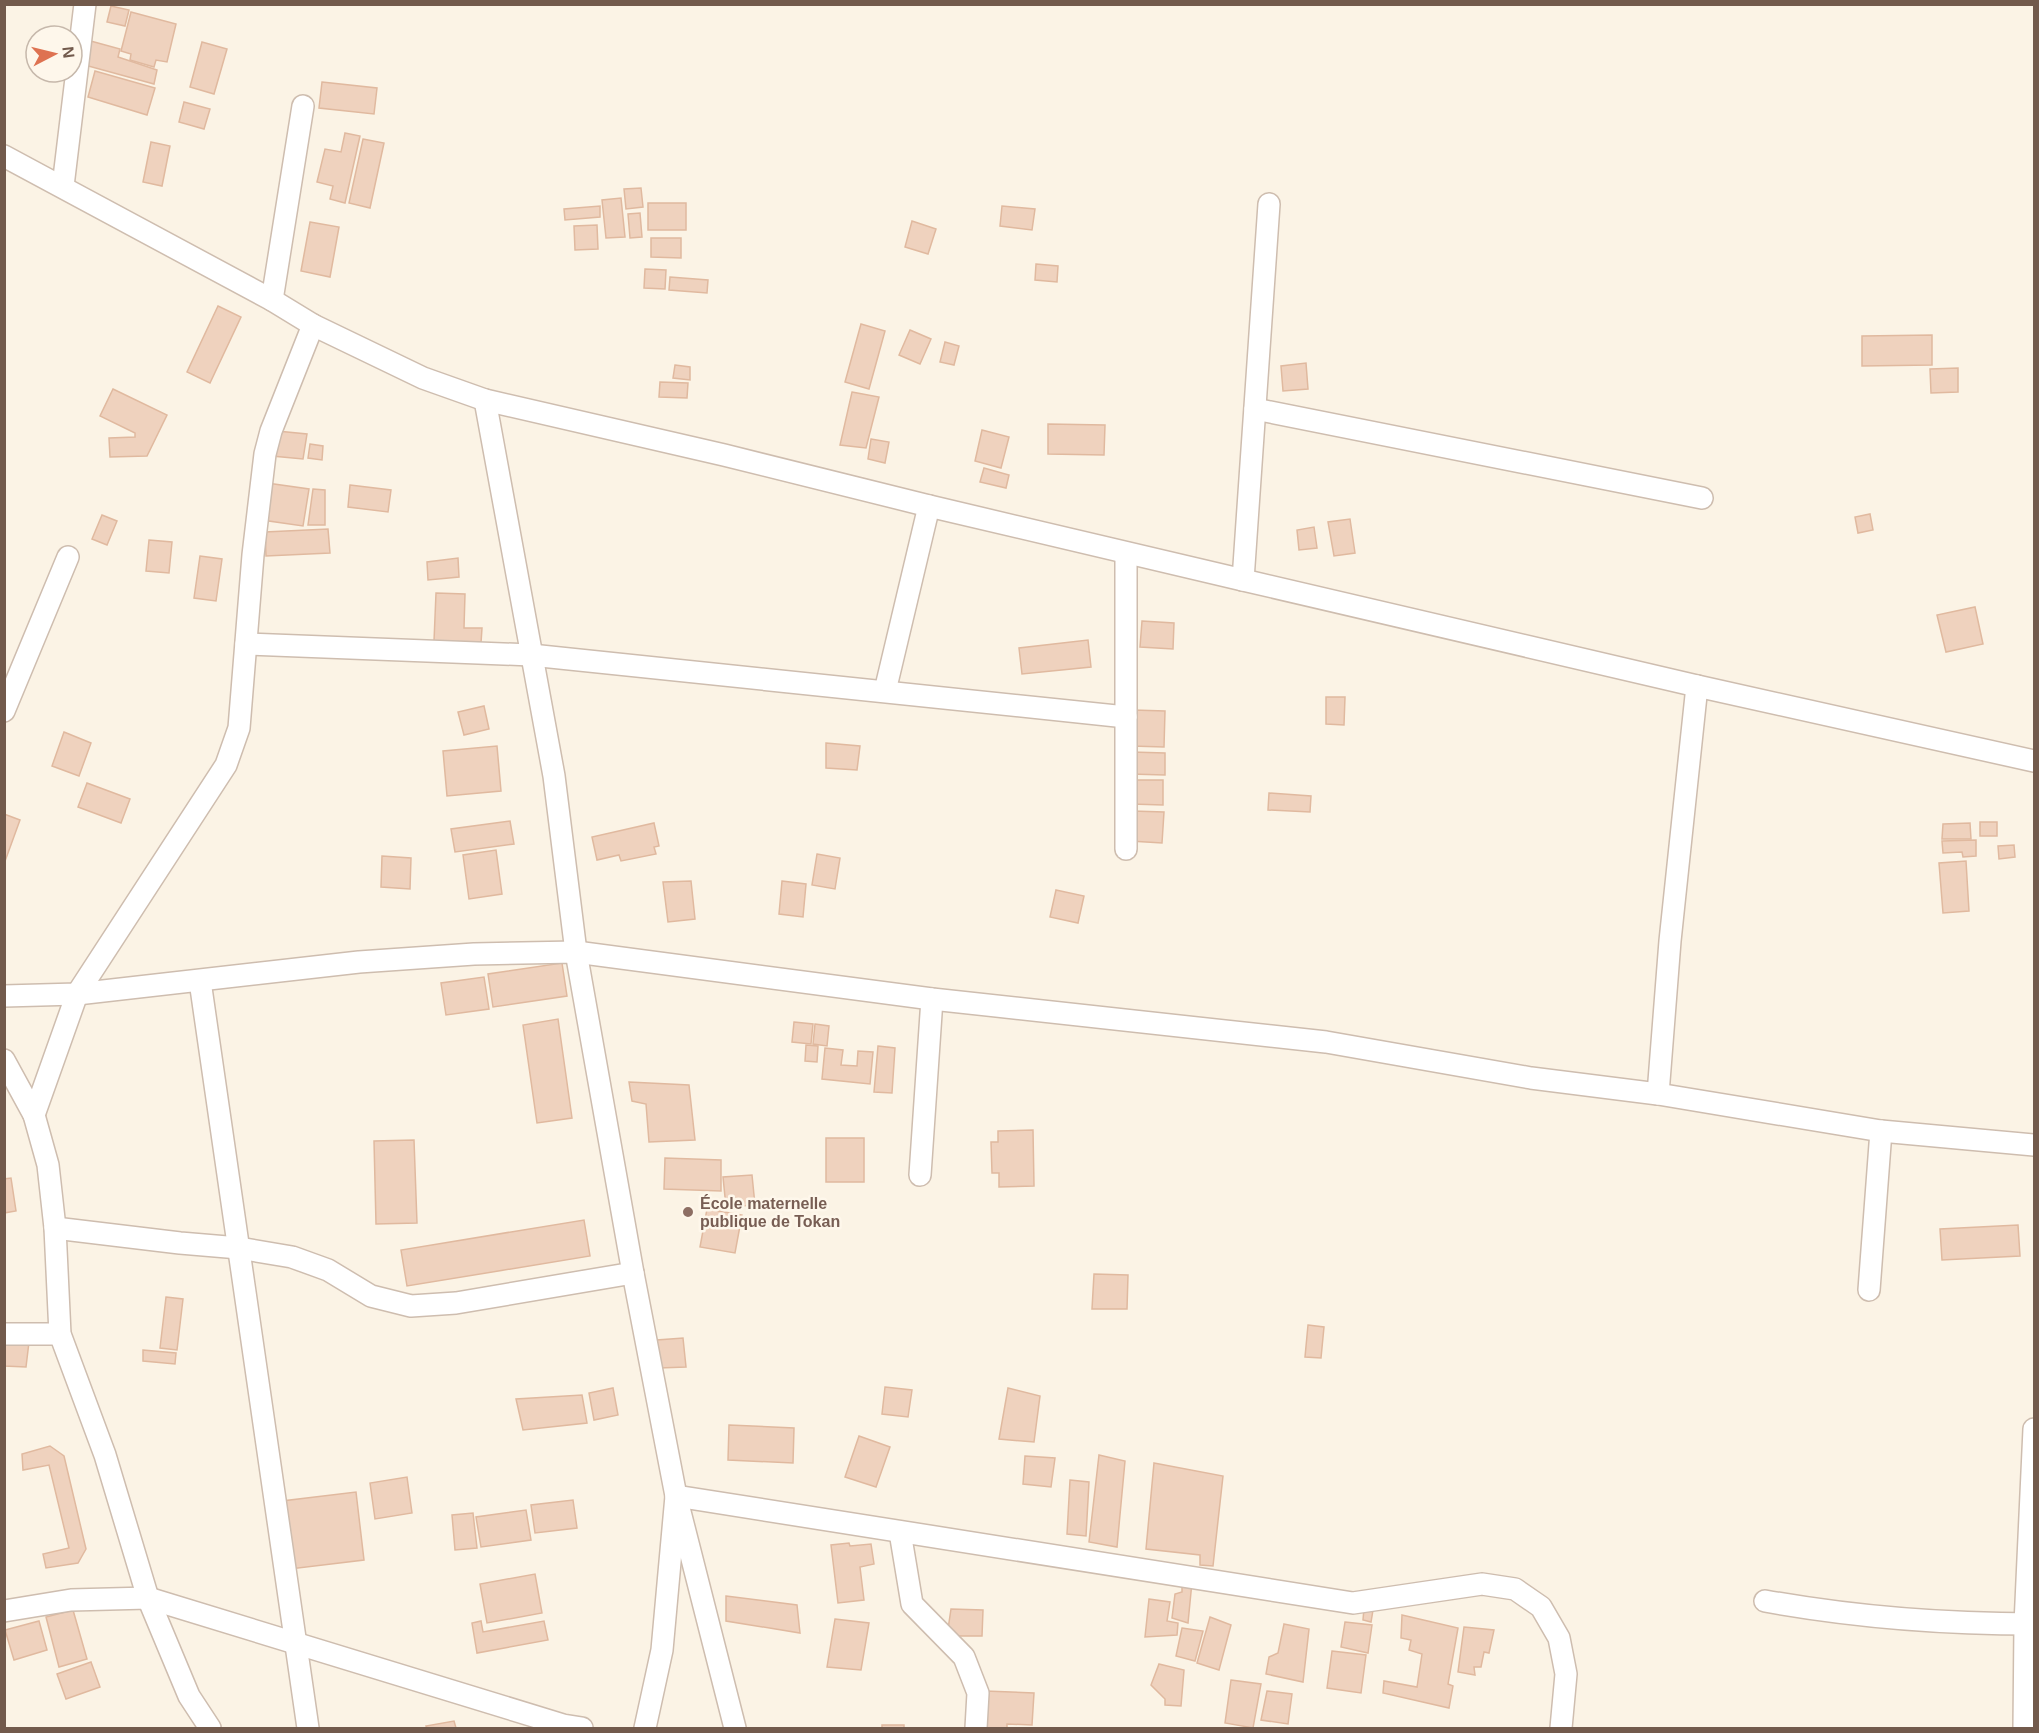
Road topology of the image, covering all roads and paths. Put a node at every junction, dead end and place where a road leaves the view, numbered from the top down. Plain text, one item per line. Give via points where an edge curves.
1 (85, 4) edge
2 (303, 106) dead end
3 (4, 156) edge
4 (63, 186) junction
5 (1269, 204) dead end
6 (272, 300) junction
7 (313, 325) junction
8 (485, 400) junction
9 (1255, 409) junction
10 (1702, 498) dead end
11 (930, 506) junction
12 (1126, 553) junction
13 (68, 557) dead end
14 (1243, 580) junction
15 (246, 644) junction
16 (531, 655) junction
17 (1697, 686) junction
18 (885, 691) junction
19 (4, 711) edge
20 (1126, 717) junction
21 (2034, 761) edge
22 (1126, 849) dead end
23 (576, 952) junction
24 (200, 981) junction
25 (77, 994) junction
26 (4, 996) edge
27 (932, 999) junction
28 (4, 1060) edge
29 (1658, 1094) junction
30 (34, 1115) junction
31 (1881, 1131) junction
32 (2034, 1145) edge
33 (920, 1175) dead end
34 (55, 1228) junction
35 (239, 1248) junction
36 (633, 1273) junction
37 (1869, 1290) dead end
38 (4, 1334) edge
39 (60, 1334) junction
40 (2034, 1429) edge
41 (676, 1496) junction
42 (900, 1532) junction
43 (148, 1598) junction
44 (1765, 1601) dead end
45 (4, 1611) edge
46 (2030, 1624) edge
47 (295, 1642) junction
48 (210, 1728) edge
49 (308, 1728) edge
50 (582, 1728) edge
51 (645, 1728) edge
52 (735, 1728) edge
53 (976, 1728) edge
54 (1561, 1728) edge
55 (2024, 1728) edge

1 - 4 street
2 - 6 street
3 - 4 street
4 - 6 street
5 - 9 street
6 - 7 street
7 - 8 street via 423,378
7 - 15 street via 265,453
8 - 11 street
8 - 16 street
9 - 10 street
9 - 14 street
11 - 12 street
11 - 18 street
12 - 14 street
12 - 20 street
13 - 19 street
14 - 17 street
15 - 16 street
15 - 25 street via 238,728 226,765
16 - 18 street
16 - 23 street via 554,776
17 - 21 street
17 - 29 street
18 - 20 street
20 - 22 street
23 - 24 street via 382,960
23 - 27 street
23 - 36 street
24 - 25 street
24 - 35 street
25 - 26 street
25 - 30 street
27 - 29 street via 1326,1042 1531,1078
27 - 33 street
28 - 30 street
29 - 31 street
30 - 34 street via 48,1165
31 - 32 street
31 - 37 street
34 - 35 street
34 - 39 street
35 - 36 street via 292,1257 328,1270 371,1296 411,1306 456,1303
35 - 47 street
36 - 41 street
38 - 39 street
39 - 43 street via 105,1455
40 - 46 street
41 - 42 street
41 - 51 street via 662,1650
41 - 52 street
42 - 53 street via 912,1604 964,1657 978,1693
42 - 54 street via 1353,1603 1482,1584 1515,1588 1541,1607 1559,1638 1566,1674
43 - 45 street via 71,1600
43 - 47 street
43 - 48 street via 189,1696
44 - 46 street via 1906,1620
46 - 55 street
47 - 49 street
47 - 50 street

